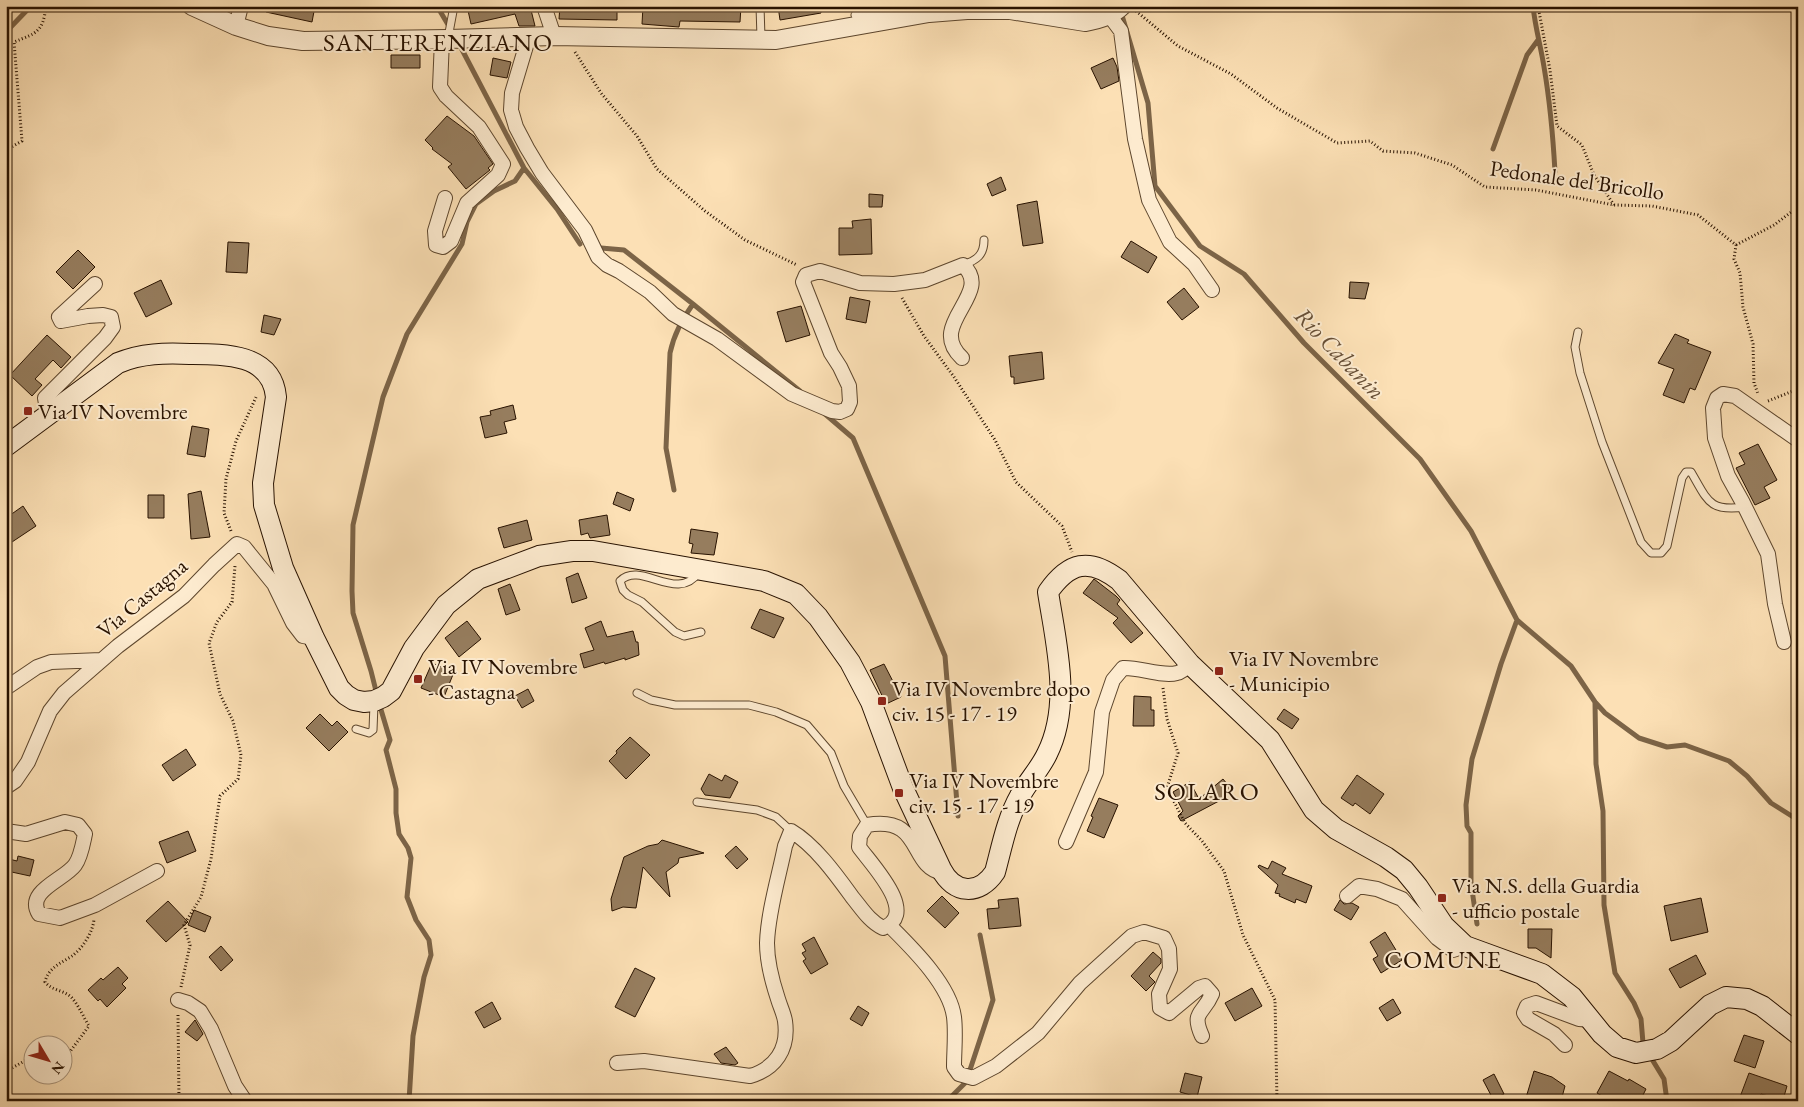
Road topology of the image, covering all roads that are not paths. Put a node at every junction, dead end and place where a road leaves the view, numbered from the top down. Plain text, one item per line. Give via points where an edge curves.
1 (192, 6) edge
2 (241, 6) edge
3 (454, 6) edge
4 (544, 6) edge
5 (760, 6) edge
6 (853, 6) edge
7 (904, 6) edge
8 (1116, 11) edge
9 (1084, 14) edge
10 (856, 20) junction
11 (236, 26) junction
12 (529, 36) junction
13 (554, 36) junction
14 (445, 40) junction
15 (761, 40) junction
16 (445, 198) dead end
17 (984, 240) dead end
18 (963, 265) junction
19 (95, 284) dead end
20 (1212, 290) dead end
21 (1578, 332) dead end
22 (962, 358) dead end
23 (48, 414) junction
24 (1798, 440) edge
25 (6, 446) edge
26 (1745, 507) junction
27 (701, 569) junction
28 (701, 632) dead end
29 (314, 638) junction
30 (1784, 642) dead end
31 (101, 660) junction
32 (1190, 664) junction
33 (6, 688) edge
34 (638, 692) dead end
35 (380, 697) junction
36 (356, 730) dead end
37 (6, 787) edge
38 (696, 802) dead end
39 (867, 825) junction
40 (6, 831) edge
41 (792, 831) junction
42 (1066, 842) dead end
43 (157, 871) dead end
44 (943, 873) junction
45 (1347, 896) dead end
46 (890, 926) junction
47 (1465, 946) junction
48 (178, 1000) road end
49 (1592, 1020) junction
50 (1798, 1034) edge
51 (1202, 1036) dead end
52 (1564, 1046) dead end
53 (616, 1063) dead end
54 (245, 1101) edge

1 - 11 street
2 - 11 street
3 - 14 lane
4 - 13 street
5 - 15 lane
6 - 10 lane
7 - 10 lane
8 - 9 street via 1097,20
8 - 20 street via 1135,140 1149,200 1170,242 1194,264
9 - 10 street via 967,10
10 - 15 street via 776,40
11 - 14 street via 268,36 303,41
12 - 13 street
12 - 14 street
12 - 18 street via 512,93 511,110 516,127 542,173 585,230 598,257 650,292 673,314 716,338 792,394 832,411 848,409 850,402 848,386 831,353 804,282 806,275 820,271 860,283 894,284 925,280
13 - 15 street
14 - 16 street via 440,87 478,127 503,164 498,175 467,203 451,242 443,247 436,245 435,231
17 - 18 lane via 982,255
18 - 22 street via 973,282 952,324 950,340
19 - 23 street via 59,317 61,321 103,315 111,317 113,326 45,398
21 - 26 lane via 1575,347 1580,373 1602,442 1642,542 1651,553 1661,553 1667,546 1686,472 1691,472 1714,505 1727,510
23 - 25 main road
23 - 29 main road via 118,363 133,357 166,353 226,354 257,364 267,374 276,397 263,483 264,505 283,568
24 - 26 street via 1735,396 1723,394 1718,398 1713,408 1715,438 1728,476
26 - 30 street via 1768,554
27 - 28 lane via 689,583 678,585 632,575 620,581 628,595 642,602 675,632 684,636
27 - 35 main road via 593,551 572,551 539,556 478,579 446,606 414,648 390,691
27 - 44 main road via 764,581 796,594 818,617 850,662 871,702 903,788
29 - 31 street, Via Castagna via 302,636 274,584 244,547 237,544 184,596
29 - 35 main road via 339,688 346,695 364,702
31 - 33 street via 51,662 37,667
31 - 37 street, Via Castagna via 54,705 28,762 16,781
32 - 42 street via 1178,673 1122,668 1113,680 1102,712 1096,772
32 - 44 main road via 1119,580 1105,569 1078,566 1059,576 1048,592 1061,673 1056,728 1048,754 1013,809 996,872 990,880 972,889 962,888
32 - 47 main road via 1270,740 1314,810 1336,829 1404,870 1444,926
34 - 39 lane via 651,700 675,705 749,705 807,725 831,753 844,786
35 - 36 lane via 373,730
38 - 41 lane via 757,810 776,817
39 - 44 street via 891,824 908,834 928,866
39 - 46 street via 860,836 859,847 887,884 898,908
40 - 43 street via 26,834 65,822 78,825 85,834 75,865 36,900 39,914 60,918 95,905
41 - 46 street via 836,876 874,924 883,928
41 - 53 street via 785,846 767,942 768,965 785,1022 784,1043 774,1062 762,1073 750,1076 644,1061
45 - 47 street via 1359,886 1378,889 1402,900 1437,938 1453,950
46 - 51 street via 919,955 948,1000 954,1016 954,1067 959,1074 974,1078 996,1066 1038,1033 1080,983 1112,952 1132,936 1144,932 1164,938 1169,950 1170,969 1159,994 1160,1008 1169,1013 1205,986 1212,994 1196,1023
47 - 49 main road via 1542,974 1572,997
48 - 54 street via 200,1010
49 - 50 main road via 1617,1046 1636,1053 1657,1049 1671,1041 1710,1005 1726,997 1747,999 1762,1006
49 - 52 street via 1579,1019 1536,1003 1527,1006 1524,1013 1528,1019 1554,1034

